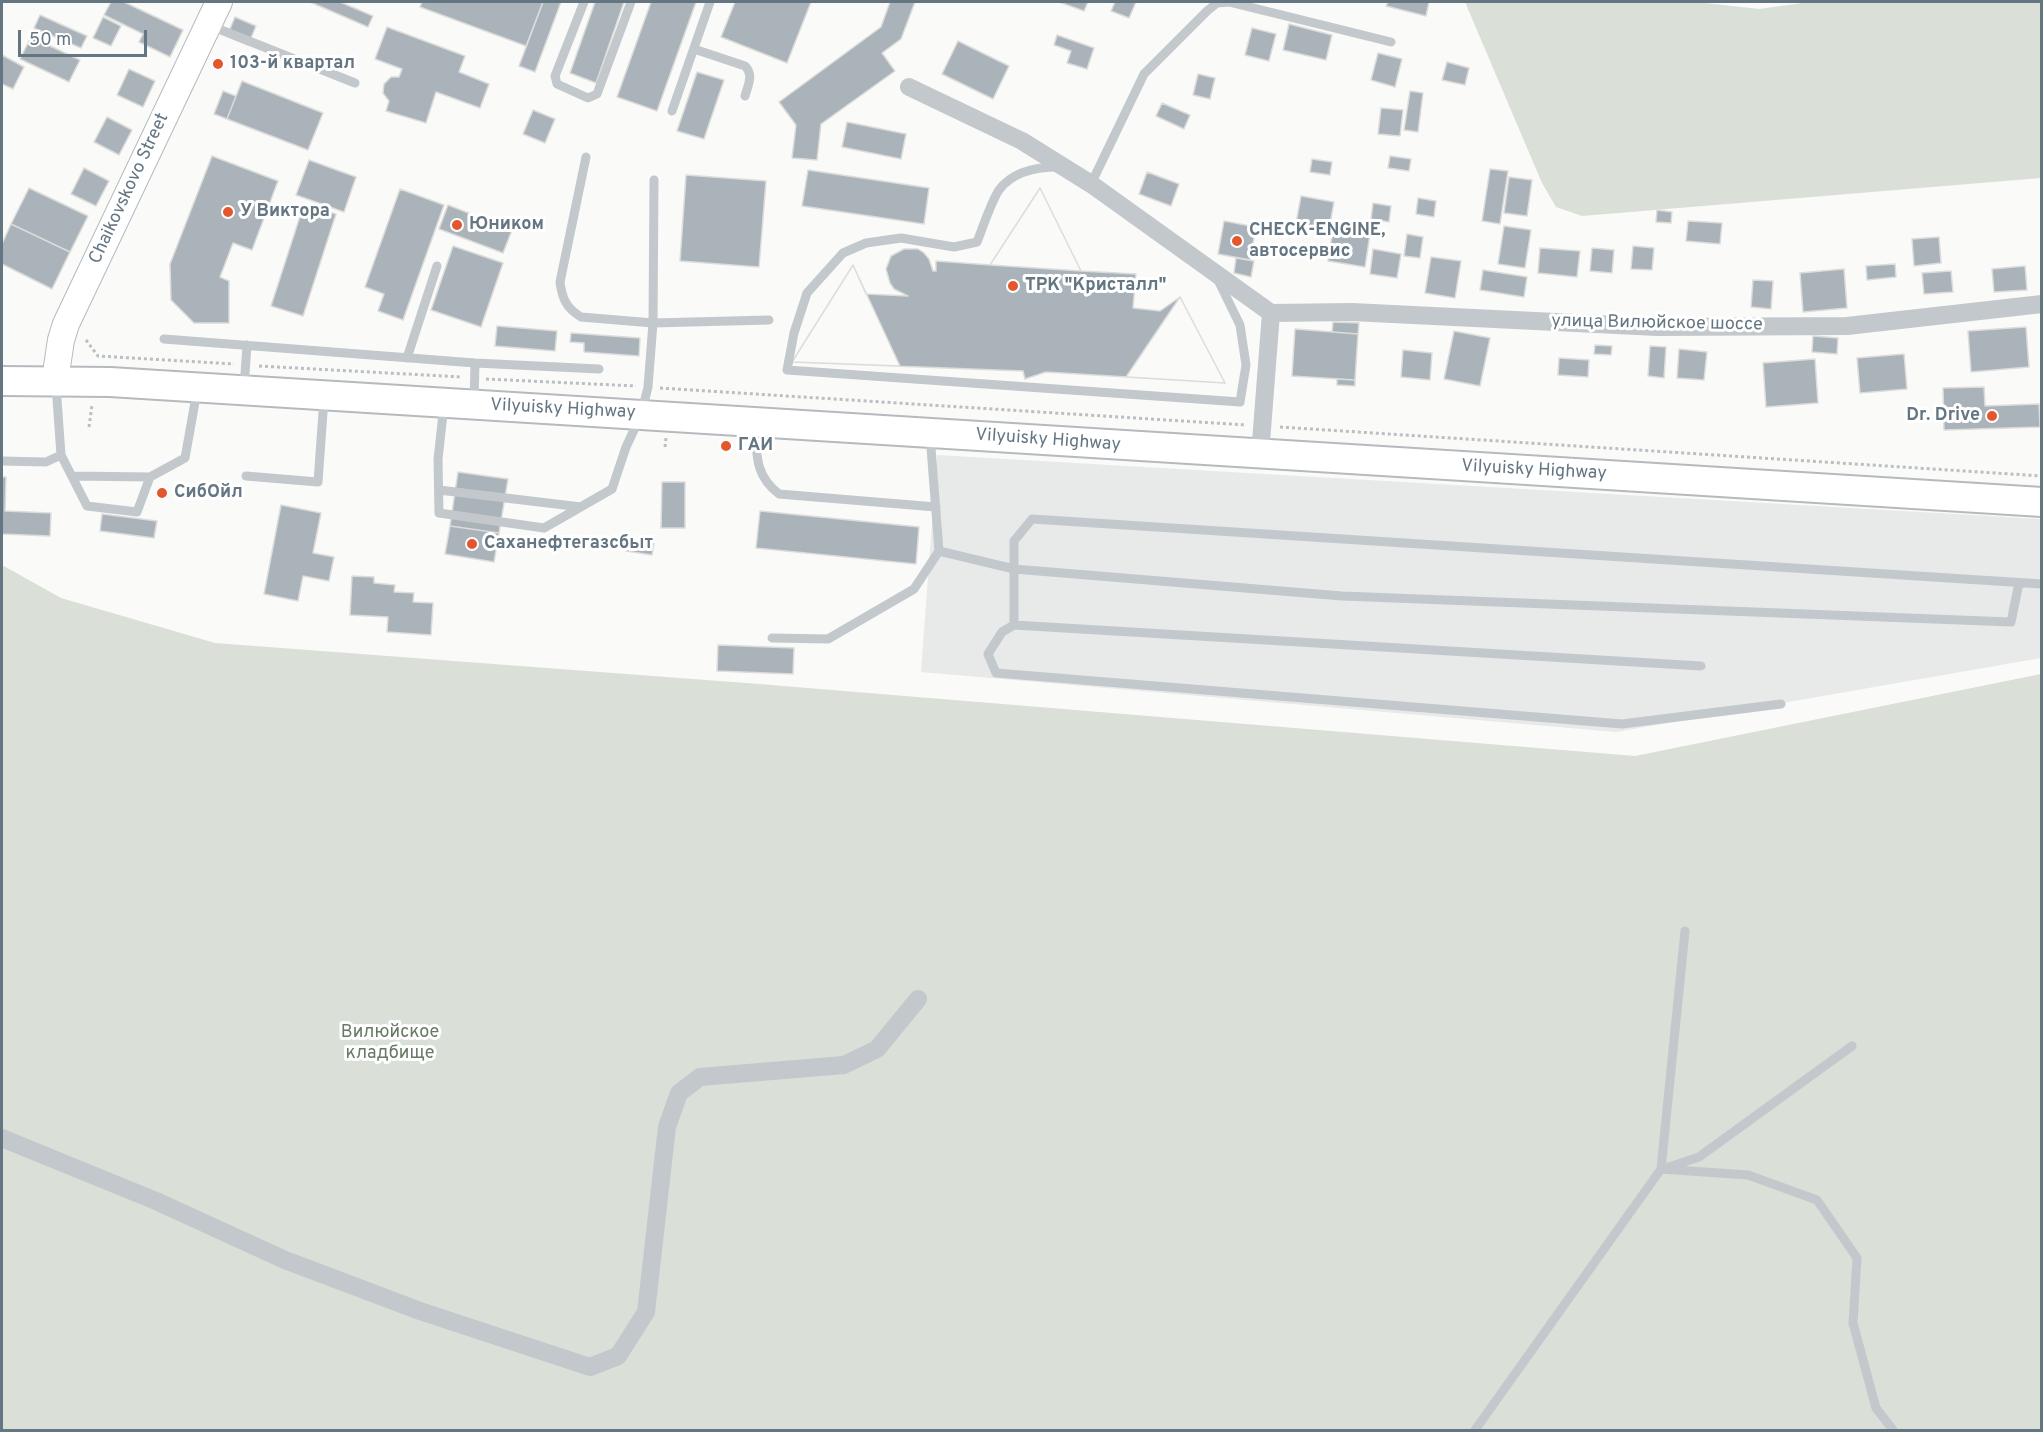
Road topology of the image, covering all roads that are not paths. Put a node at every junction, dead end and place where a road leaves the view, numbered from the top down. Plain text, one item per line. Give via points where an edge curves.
1 (219, 2) edge
2 (584, 2) edge
3 (631, 2) edge
4 (710, 2) edge
5 (208, 25) junction
6 (1391, 42) dead end
7 (694, 49) junction
8 (355, 83) dead end
9 (909, 87) dead end
10 (745, 96) dead end
11 (672, 111) dead end
12 (586, 157) dead end
13 (1064, 167) junction
14 (654, 180) dead end
15 (1092, 184) junction
16 (437, 266) dead end
17 (1214, 272) junction
18 (2042, 304) edge
19 (1271, 313) junction
20 (769, 321) dead end
21 (653, 323) junction
22 (164, 339) dead end
23 (247, 345) junction
24 (406, 358) junction
25 (475, 363) junction
26 (599, 369) dead end
27 (244, 378) junction
28 (56, 380) junction
29 (2, 381) edge
30 (197, 388) junction
31 (474, 391) junction
32 (324, 396) junction
33 (444, 403) junction
34 (641, 415) junction
35 (755, 422) junction
36 (930, 433) junction
37 (61, 455) junction
38 (1260, 455) junction
39 (2, 461) edge
40 (72, 476) junction
41 (246, 476) dead end
42 (150, 477) junction
43 (439, 490) junction
44 (2042, 502) edge
45 (581, 507) junction
46 (936, 507) junction
47 (939, 551) junction
48 (1014, 569) junction
49 (2019, 583) junction
50 (2042, 584) edge
51 (1014, 625) junction
52 (772, 638) dead end
53 (1701, 666) dead end
54 (1781, 704) dead end
55 (1685, 931) dead end
56 (918, 999) dead end
57 (1852, 1046) dead end
58 (2, 1138) edge
59 (1661, 1169) junction
60 (1475, 1431) edge
61 (1893, 1431) edge

1 - 5 main road, Chaikovskovo Street
2 - 3 lane via 555,76 557,84 588,98 597,94
4 - 7 lane
5 - 8 lane
5 - 28 main road, Chaikovskovo Street via 66,324
6 - 15 lane via 1229,2 1217,3 1144,74
7 - 10 lane via 745,66 751,77
7 - 11 lane
9 - 13 street via 1022,141
12 - 21 lane via 560,282 561,294 566,305 580,316
13 - 15 street
13 - 17 lane via 1038,167 1018,174 1000,189 977,242 954,247 901,238 866,243 843,253 807,293 787,370 1240,402 1246,365 1240,325
14 - 21 lane
15 - 17 street
16 - 24 lane
17 - 19 street
18 - 19 street, улица Вилюйское шоссе via 1835,326 1657,327 1352,312
19 - 38 street
20 - 21 lane
21 - 34 lane via 648,387
22 - 23 lane
23 - 24 lane
23 - 27 lane
24 - 25 lane
25 - 26 lane
25 - 31 lane
27 - 30 main road, Vilyuisky Highway
27 - 32 main road, Vilyuisky Highway
28 - 29 main road, Vilyuisky Highway
28 - 30 main road, Vilyuisky Highway
28 - 37 lane
30 - 42 lane via 185,458
31 - 33 main road, Vilyuisky Highway
31 - 34 main road, Vilyuisky Highway
32 - 33 main road, Vilyuisky Highway
32 - 41 lane via 318,482
33 - 43 lane
34 - 35 main road, Vilyuisky Highway
34 - 45 lane via 612,489
35 - 36 main road, Vilyuisky Highway
35 - 46 lane via 757,460 766,484 779,494
36 - 38 main road, Vilyuisky Highway
36 - 46 lane
37 - 39 lane via 46,462
37 - 40 lane
38 - 44 main road, Vilyuisky Highway
40 - 42 lane
40 - 42 lane via 87,506 137,512
43 - 45 lane
43 - 45 lane via 439,513 544,528
46 - 47 lane
47 - 48 lane
47 - 52 lane via 914,589 828,639
48 - 49 lane via 1342,596 2011,622
48 - 49 lane via 1014,541 1032,519
48 - 51 lane
49 - 50 lane
51 - 53 lane
51 - 54 lane via 1002,632 988,654 996,673 1622,724
55 - 59 lane
56 - 58 street via 877,1049 844,1065 700,1077 679,1093 668,1127 646,1312 618,1356 590,1367 420,1311 285,1260 156,1201
57 - 59 lane via 1699,1157
59 - 60 lane
59 - 61 lane via 1748,1175 1817,1200 1857,1258 1853,1323 1876,1408

